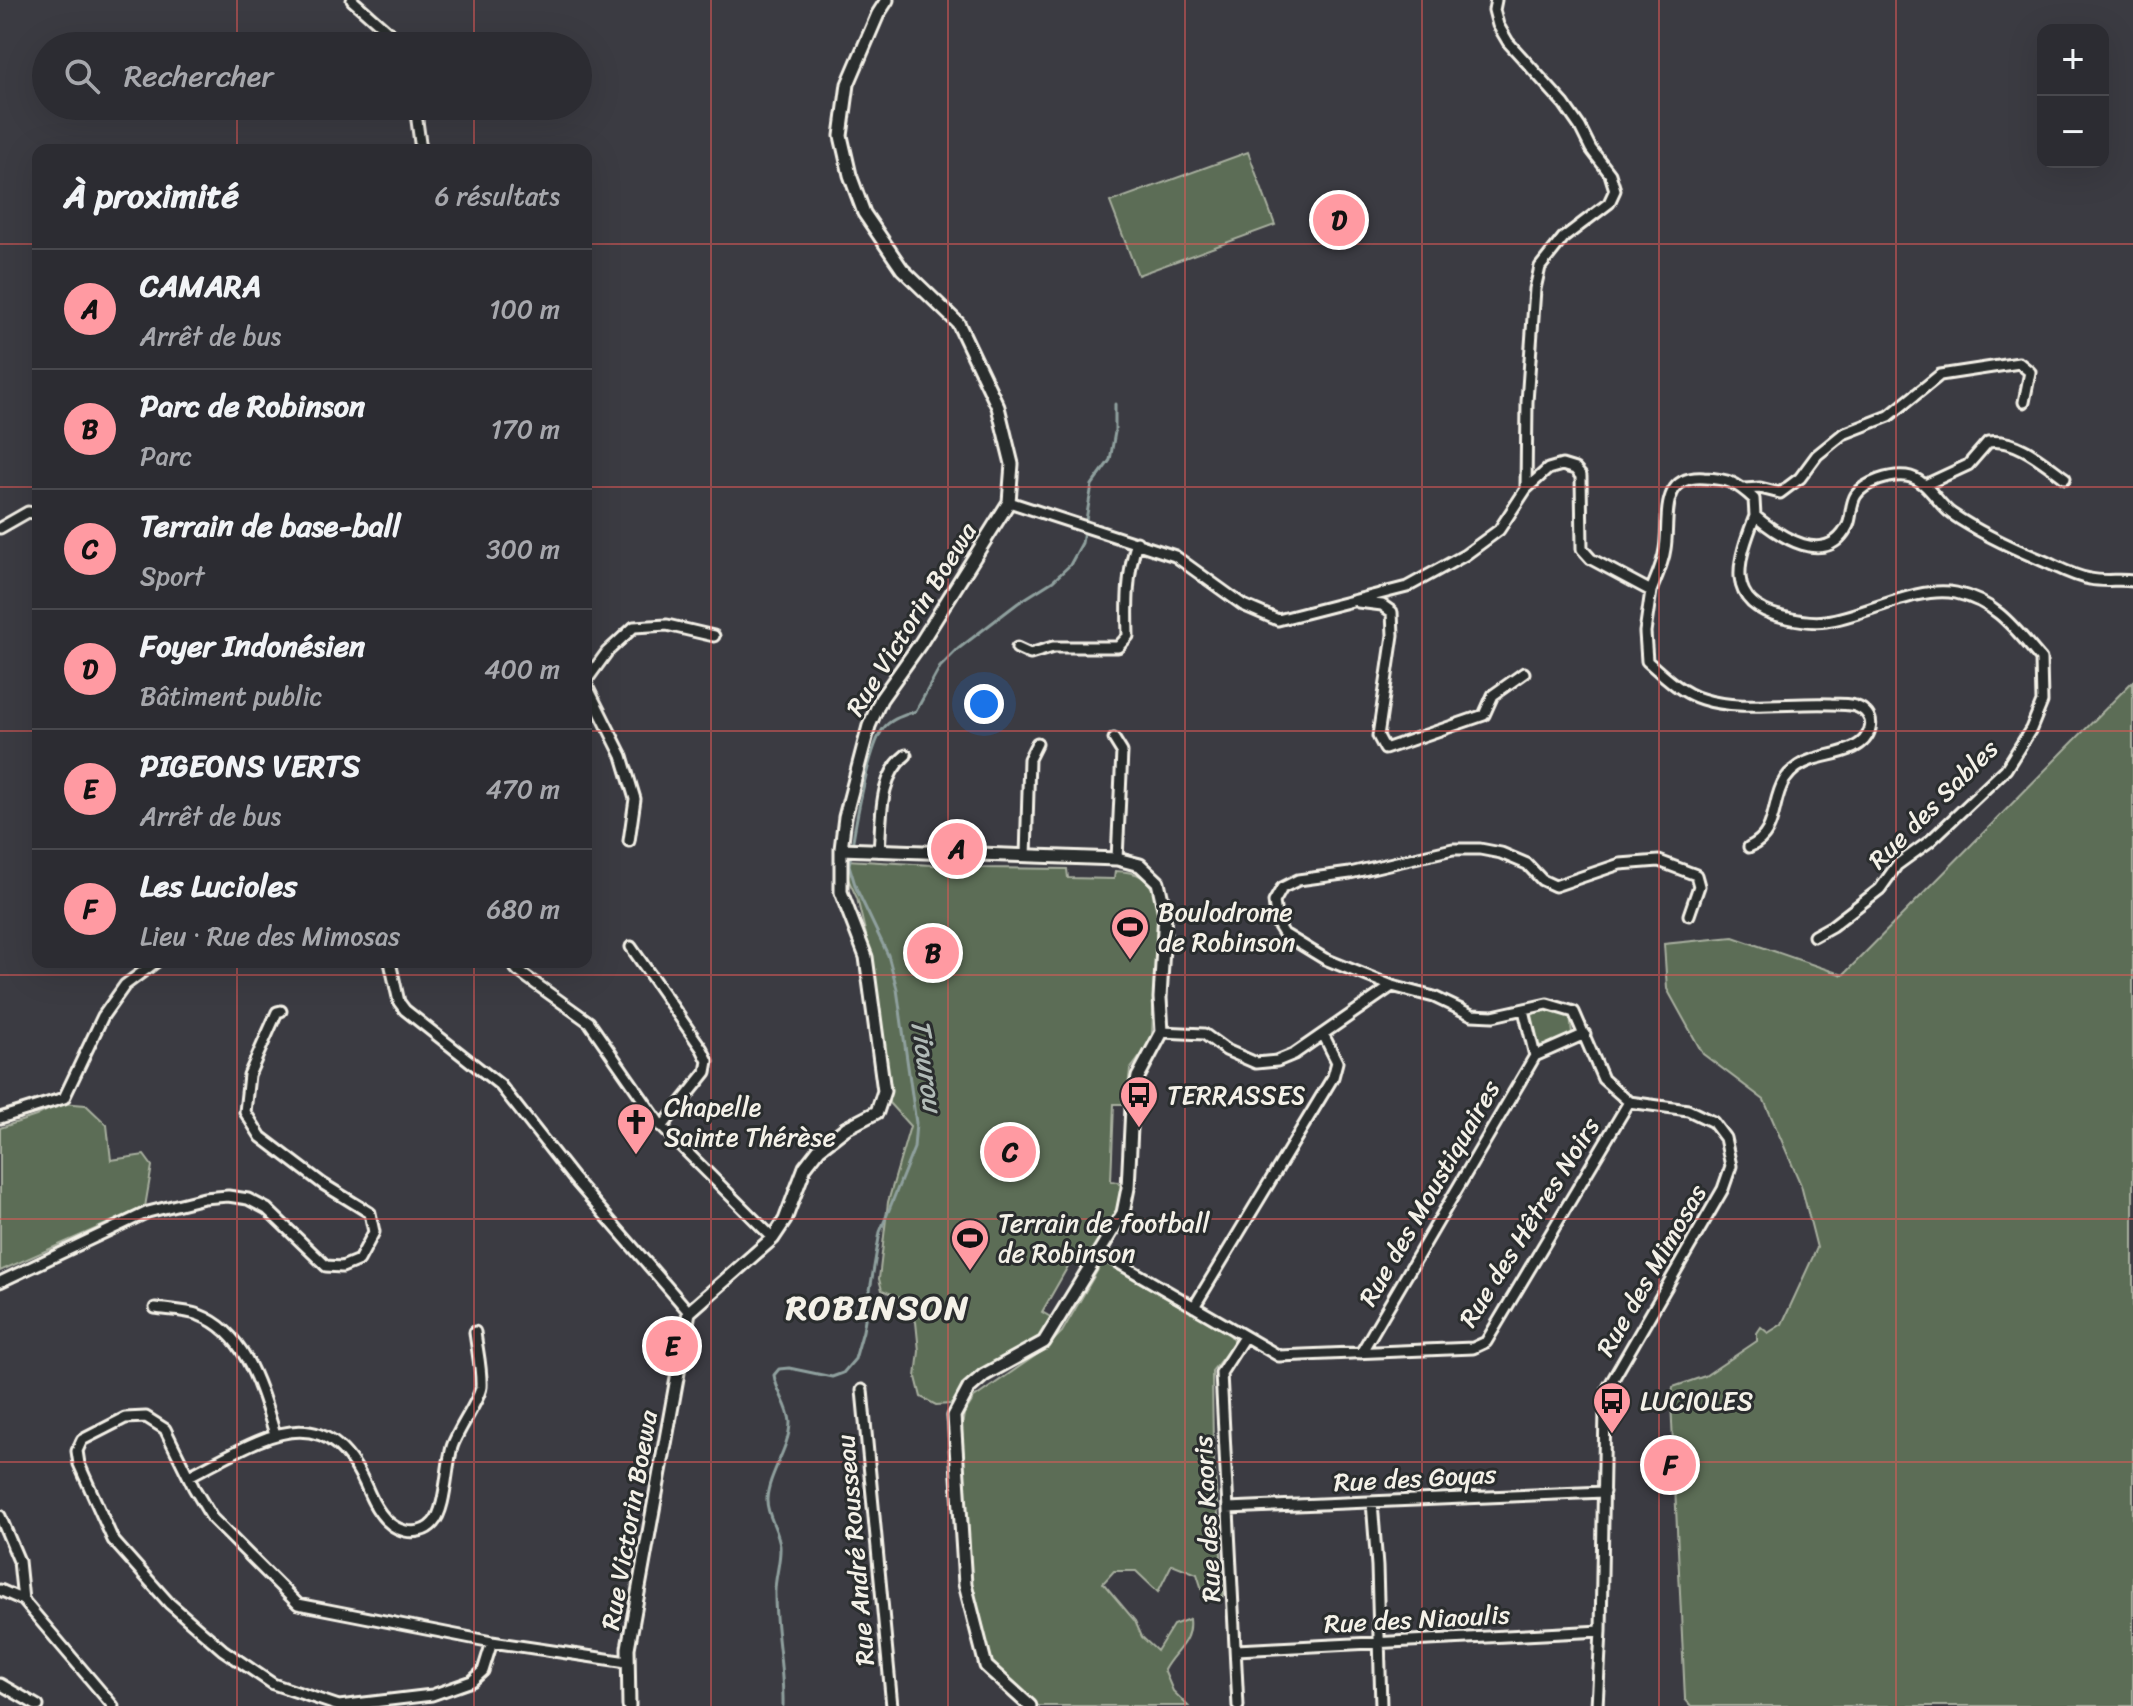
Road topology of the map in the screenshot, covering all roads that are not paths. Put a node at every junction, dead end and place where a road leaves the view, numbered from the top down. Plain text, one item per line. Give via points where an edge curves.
1 (352, 0) edge
2 (887, 0) edge
3 (1496, 0) edge
4 (388, 32) edge
5 (417, 120) edge
6 (420, 144) edge
7 (2024, 402) dead end
8 (2065, 478) dead end
9 (1925, 485) junction
10 (1526, 489) junction
11 (1744, 489) junction
12 (1009, 502) junction
13 (32, 513) edge
14 (1755, 516) junction
15 (0, 528) edge
16 (1137, 542) junction
17 (2133, 581) edge
18 (1651, 591) junction
19 (1349, 601) junction
20 (714, 636) dead end
21 (1017, 648) dead end
22 (1524, 673) dead end
23 (592, 674) edge
24 (592, 695) edge
25 (1114, 739) dead end
26 (1037, 743) dead end
27 (906, 755) dead end
28 (629, 841) dead end
29 (1749, 847) dead end
30 (849, 850) junction
31 (879, 851) junction
32 (1026, 856) junction
33 (1117, 859) junction
34 (1689, 915) dead end
35 (1814, 936) dead end
36 (631, 947) dead end
37 (148, 968) edge
38 (391, 968) edge
39 (515, 968) edge
40 (1392, 986) junction
41 (1524, 1010) junction
42 (281, 1011) dead end
43 (1162, 1032) junction
44 (1323, 1034) junction
45 (1585, 1034) junction
46 (1535, 1056) junction
47 (1629, 1102) junction
48 (0, 1118) edge
49 (662, 1127) junction
50 (773, 1238) junction
51 (1100, 1252) junction
52 (0, 1282) edge
53 (1194, 1307) junction
54 (155, 1308) dead end
55 (689, 1312) junction
56 (475, 1332) dead end
57 (1244, 1337) junction
58 (1361, 1353) junction
59 (862, 1390) dead end
60 (275, 1434) junction
61 (189, 1476) junction
62 (1604, 1492) junction
63 (1372, 1502) junction
64 (1228, 1508) junction
65 (0, 1516) edge
66 (0, 1590) edge
67 (23, 1600) junction
68 (1601, 1631) junction
69 (492, 1642) junction
70 (1379, 1643) junction
71 (1236, 1650) junction
72 (627, 1662) junction
73 (0, 1684) edge
74 (38, 1706) edge
75 (113, 1706) edge
76 (629, 1706) edge
77 (892, 1706) edge
78 (1030, 1706) edge
79 (1238, 1706) edge
80 (1381, 1706) edge
81 (1597, 1706) edge

1 - 4 street
2 - 12 street, Rue Victorin Boewa via 848,84 841,136 850,175 864,213 902,269 958,323 998,407 1012,464
3 - 10 street via 1498,25 1508,42 1564,104 1615,190 1609,203 1563,238 1540,267 1527,402
5 - 6 street
7 - 11 street via 2030,372 2019,363 1940,375 1889,416 1843,434 1780,493
8 - 9 street via 2012,444 1996,441 1988,442 1968,465
9 - 14 street via 1892,476 1866,486 1836,540 1818,546 1778,536
9 - 17 street via 1948,512 2005,546 2091,580
10 - 18 street via 1548,469 1575,469 1583,488 1582,549
10 - 19 street via 1499,530 1465,555 1407,587
11 - 14 street via 1754,499
11 - 18 street via 1730,480 1694,477 1679,483 1671,494 1665,549
12 - 16 street
12 - 30 street, Rue Victorin Boewa via 881,699 866,732 847,804
13 - 15 street
14 - 35 street, Rue des Sables via 1740,555 1743,593 1766,613 1824,622 1912,596 1954,593 1990,605 2041,659 2042,702 2006,769 1897,865 1880,889
16 - 19 street via 1175,556 1243,605 1278,620
16 - 21 street via 1128,586 1128,636 1118,647 1053,647 1030,654
18 - 29 street via 1647,661 1673,685 1703,700 1857,706 1871,723 1860,744 1809,760 1790,774 1776,792 1772,824 1762,841
19 - 22 street via 1382,605 1392,612 1378,736 1385,749 1484,715 1493,695
20 - 23 street via 667,625 634,627
24 - 28 street via 622,756 635,799
25 - 33 street via 1122,752
26 - 32 street via 1029,759
27 - 31 street via 893,765 885,787
30 - 31 street
30 - 50 street, Rue Victorin Boewa via 841,892 866,957 884,1091 877,1112 846,1128 805,1167
31 - 32 street
32 - 33 street
33 - 43 street via 1140,865 1158,882 1165,913
34 - 40 street via 1699,886 1696,875 1659,861 1620,864 1555,886 1527,864 1480,849 1453,849 1298,880 1282,888 1274,902 1284,934 1325,959
36 - 49 street via 708,1061 706,1072
37 - 48 street via 125,985 103,1016 64,1098
38 - 55 street via 405,1010 500,1085
39 - 49 street via 589,1022
40 - 41 street via 1472,1015
40 - 44 street
41 - 45 street via 1547,1004 1574,1012
41 - 46 street
42 - 52 street via 249,1075 245,1112 261,1137 370,1213 374,1232 359,1260 326,1266 267,1209 228,1196 148,1212
43 - 44 street via 1204,1034 1256,1063 1294,1054
43 - 51 street via 1138,1077 1123,1213
44 - 53 street via 1337,1062 1333,1077
45 - 46 street
45 - 47 street via 1603,1079
46 - 58 street, Rue des Moustiquaires
47 - 58 street, Rue des Hêtres Noirs via 1486,1342 1473,1348
47 - 62 street, Rue des Mimosas via 1688,1110 1713,1122 1725,1138 1731,1166 1723,1189 1608,1388
49 - 50 street
50 - 55 street, Rue Victorin Boewa
51 - 53 street, Rue des Hêtres Noirs
51 - 78 street via 1044,1342 984,1375 969,1388 954,1416 965,1584 986,1666
53 - 57 street, Rue des Hêtres Noirs
54 - 60 street via 197,1314 222,1327 242,1350
55 - 72 street, Rue Victorin Boewa
56 - 60 street via 481,1390 452,1447 435,1522 422,1531 390,1525 337,1442 295,1430
57 - 58 street, Rue des Hêtres Noirs via 1279,1356
57 - 64 street, Rue des Kaoris via 1221,1373
59 - 77 street, Rue André Rousseau
60 - 61 street
61 - 69 street via 212,1518 298,1604
61 - 69 street via 165,1429 146,1417 125,1418 82,1440 77,1451 113,1540 169,1603 273,1684 339,1706 432,1695 472,1681 483,1671
62 - 63 street, Rue des Goyas
62 - 68 street, Rue des Mimosas
63 - 64 street, Rue des Goyas
63 - 70 street
64 - 71 street, Rue des Kaoris
65 - 67 street via 19,1561
66 - 67 street
67 - 75 street
68 - 70 street, Rue des Niaoulis
68 - 81 street, Rue des Mimosas
69 - 72 street
70 - 71 street, Rue des Niaoulis
70 - 80 street
71 - 79 street, Rue des Kaoris
72 - 76 street, Rue Victorin Boewa
73 - 74 street

